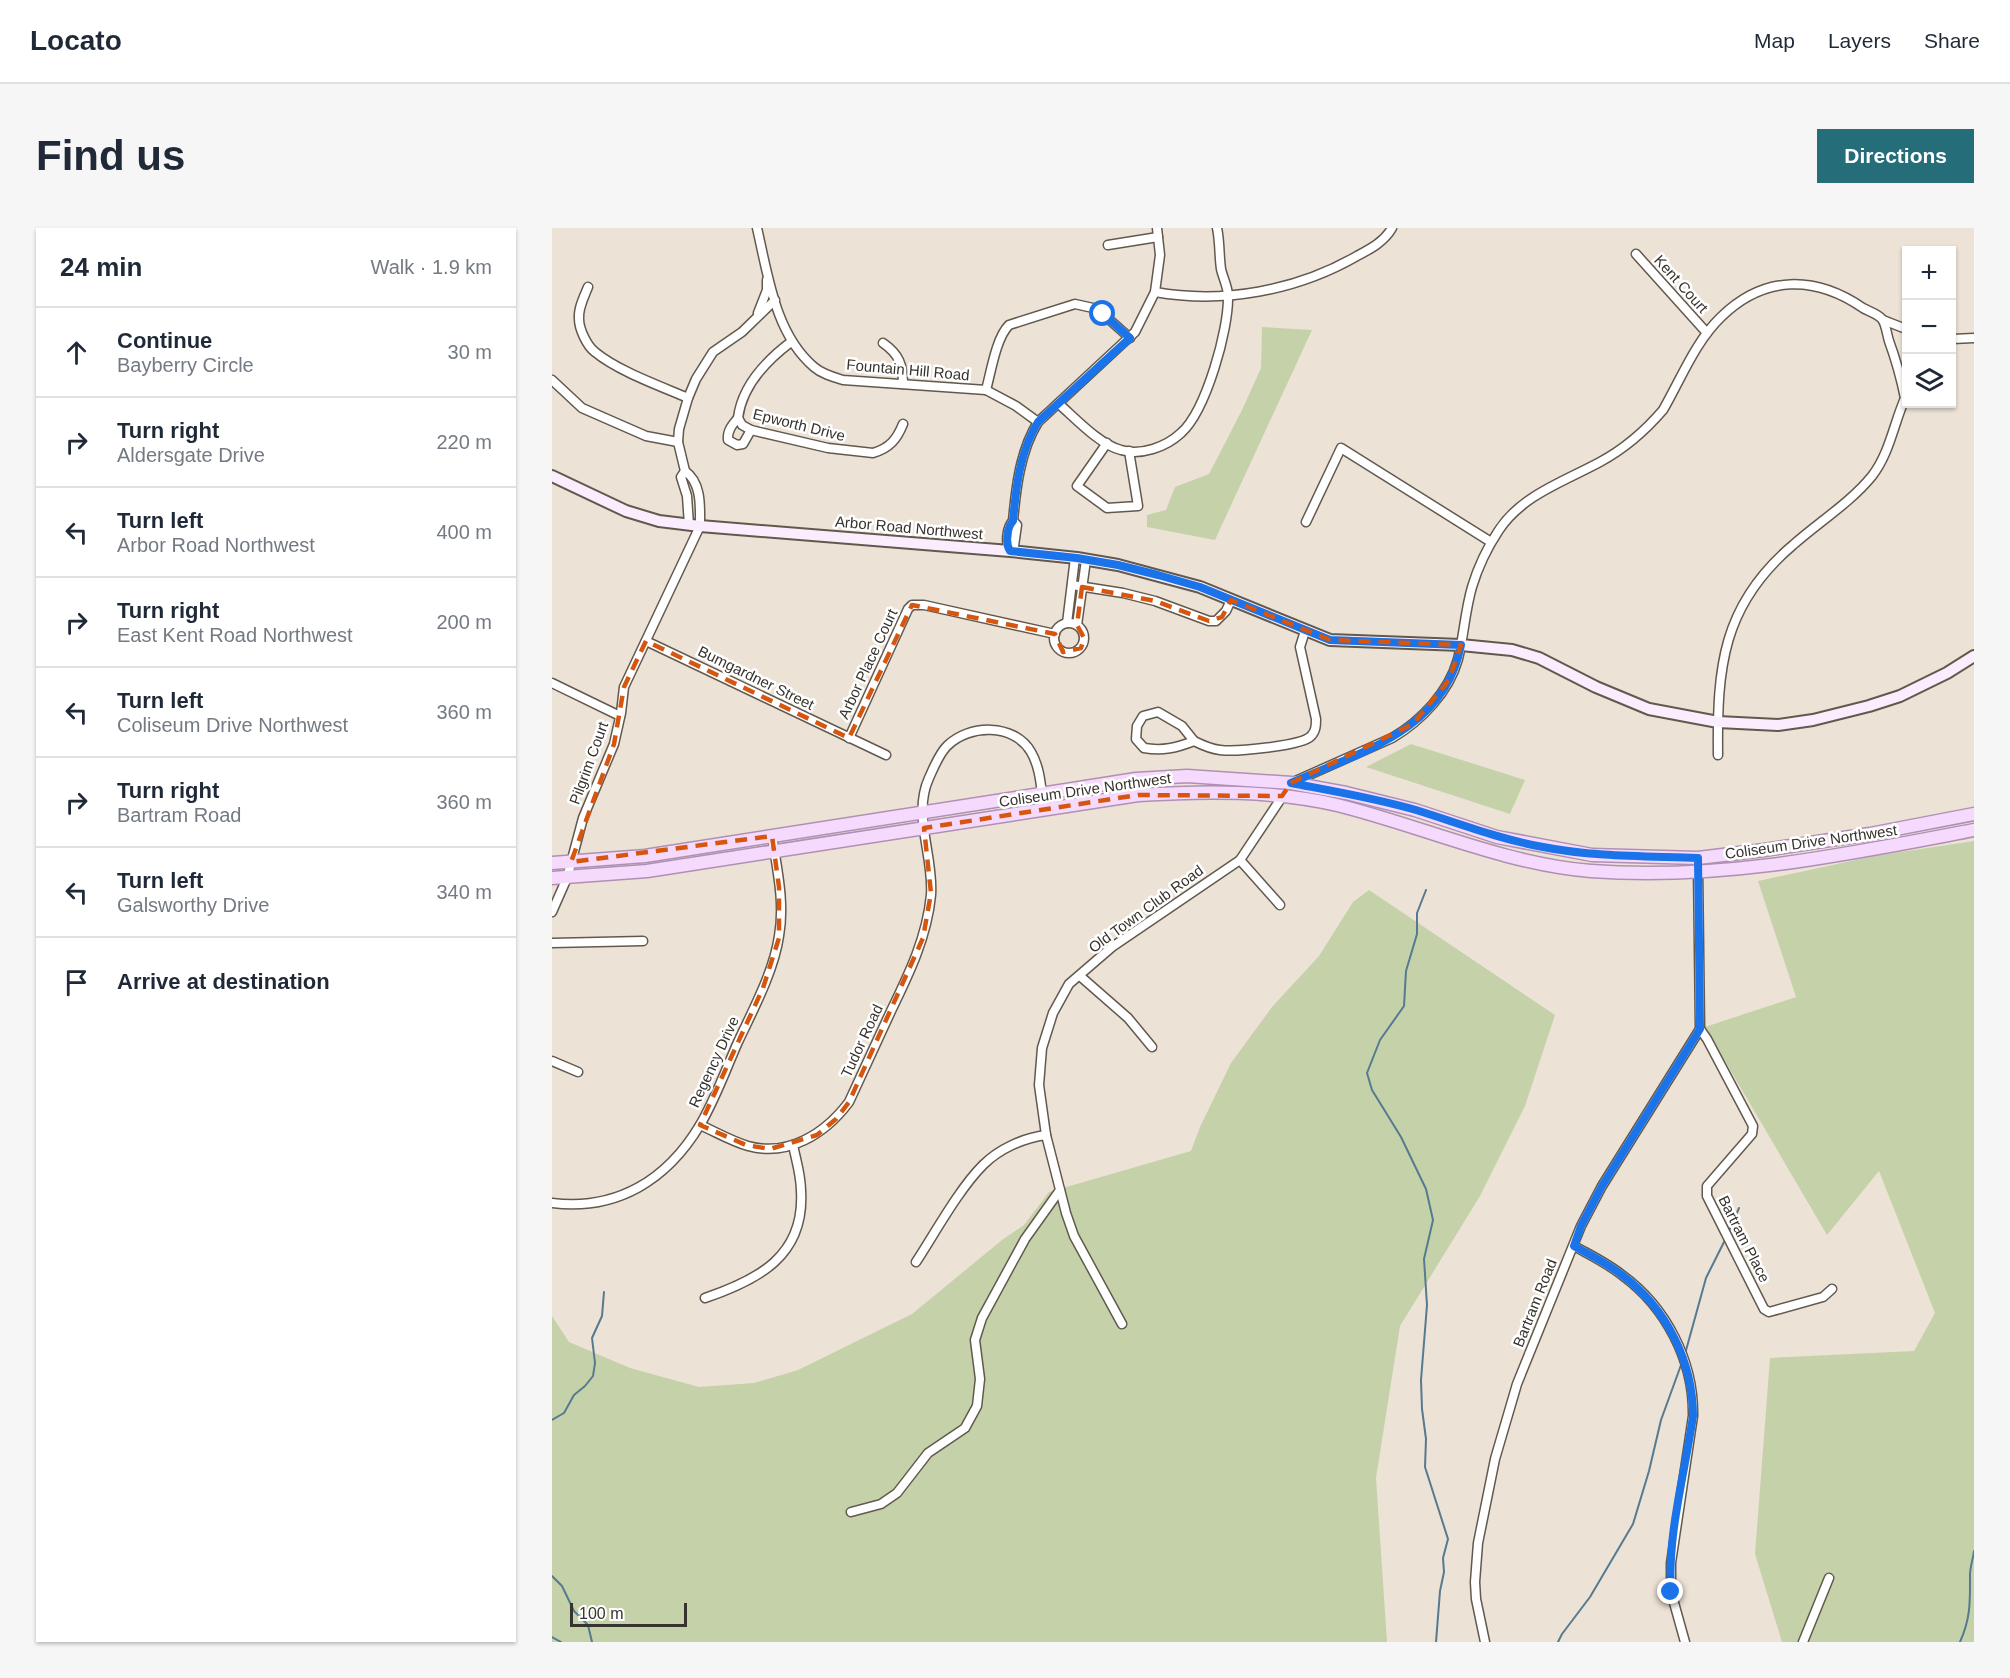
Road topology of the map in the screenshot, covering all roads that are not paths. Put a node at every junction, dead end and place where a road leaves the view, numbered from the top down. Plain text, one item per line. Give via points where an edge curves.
1 (757, 228) edge
2 (1216, 228) edge
3 (1392, 228) edge
4 (1157, 233) edge
5 (1108, 245) dead end
6 (1636, 254) dead end
7 (768, 270) junction
8 (588, 287) dead end
9 (1155, 292) junction
10 (1228, 294) junction
11 (775, 300) junction
12 (755, 318) junction
13 (1883, 320) junction
14 (1902, 327) edge
15 (1707, 333) junction
16 (1130, 338) junction
17 (1974, 338) edge
18 (1956, 340) edge
19 (791, 342) junction
20 (884, 343) dead end
21 (1902, 379) edge
22 (552, 380) edge
23 (903, 384) junction
24 (986, 390) junction
25 (688, 398) junction
26 (1059, 404) junction
27 (1902, 408) edge
28 (738, 418) junction
29 (1038, 422) junction
30 (903, 423) dead end
31 (751, 430) junction
32 (678, 442) junction
33 (1107, 443) junction
34 (1129, 451) junction
35 (685, 471) junction
36 (552, 476) edge
37 (699, 500) junction
38 (688, 501) junction
39 (1306, 522) dead end
40 (694, 526) junction
41 (1491, 543) junction
42 (1010, 551) junction
43 (1081, 559) junction
44 (1072, 585) junction
45 (1082, 587) junction
46 (1231, 600) junction
47 (1067, 623) junction
48 (1077, 625) junction
49 (1305, 631) junction
50 (1054, 634) junction
51 (646, 641) junction
52 (1461, 645) junction
53 (1974, 656) edge
54 (552, 683) edge
55 (620, 716) junction
56 (1718, 722) junction
57 (849, 738) junction
58 (1194, 741) junction
59 (886, 755) dead end
60 (1718, 755) dead end
61 (1291, 783) junction
62 (1041, 794) junction
63 (1282, 796) junction
64 (1044, 809) junction
65 (922, 813) junction
66 (1974, 814) edge
67 (924, 828) junction
68 (1974, 830) edge
69 (772, 836) junction
70 (774, 851) junction
71 (1698, 858) junction
72 (1240, 860) junction
73 (552, 862) edge
74 (571, 862) junction
75 (1698, 873) junction
76 (552, 878) edge
77 (567, 878) junction
78 (1280, 905) dead end
79 (552, 912) edge
80 (643, 941) dead end
81 (552, 943) edge
82 (1080, 976) junction
83 (1700, 1029) junction
84 (1152, 1047) dead end
85 (552, 1061) edge
86 (578, 1072) dead end
87 (700, 1125) junction
88 (1046, 1136) junction
89 (793, 1145) junction
90 (1060, 1190) junction
91 (552, 1203) edge
92 (1574, 1246) junction
93 (916, 1262) dead end
94 (1832, 1289) dead end
95 (705, 1298) dead end
96 (1122, 1324) dead end
97 (851, 1512) dead end
98 (1829, 1578) dead end
99 (1485, 1642) edge
100 (1685, 1642) edge
101 (1803, 1642) edge

1 - 7 street, Fountain Hill Road
2 - 10 street
3 - 10 street via 1369,249 1325,272 1274,289
4 - 5 street
4 - 9 street via 1159,264
6 - 15 street, Kent Court
7 - 11 street, Fountain Hill Road
7 - 12 street via 766,291
8 - 25 street via 579,320 594,351 641,378
9 - 10 street via 1201,298
9 - 16 street
10 - 34 street via 1217,360 1190,423 1181,434 1159,447
11 - 12 street
11 - 19 street, Fountain Hill Road
12 - 25 street via 714,352
13 - 14 street
13 - 15 street via 1827,288 1796,284 1774,286 1734,305
13 - 21 street
15 - 41 street via 1654,421 1603,460 1524,504
16 - 24 street via 1103,314 1075,304 1009,325 1000,340
16 - 26 street
17 - 18 street
19 - 23 street, Fountain Hill Road via 814,368 830,376
19 - 28 street, Epworth Drive via 760,370 742,401
20 - 23 street via 901,362
22 - 32 street via 582,408 646,436
23 - 24 street, Fountain Hill Road
24 - 29 street, Fountain Hill Road
25 - 32 street
26 - 29 street
26 - 33 street
27 - 56 street via 1874,474 1777,560 1747,597 1723,660
28 - 31 street, Epworth Drive
28 - 31 street via 728,434 729,440 743,444
29 - 42 street via 1019,476 1007,546
30 - 31 street, Epworth Drive via 895,441 873,453 828,448
32 - 35 street
33 - 34 street
33 - 34 street via 1077,486 1107,508 1138,506
35 - 37 street via 693,477
35 - 38 street via 681,477
36 - 40 street, Arbor Road Northwest via 626,511
37 - 38 street
37 - 40 street
38 - 40 street
39 - 41 street via 1341,448
40 - 42 street, Arbor Road Northwest
40 - 51 street, Pilgrim Court
41 - 52 street via 1471,588
42 - 43 street, Arbor Road Northwest
43 - 44 street
43 - 45 street
43 - 46 street, Arbor Road Northwest via 1158,575
44 - 45 street
44 - 47 street
45 - 46 street via 1155,601 1209,621 1222,617
45 - 48 street
46 - 49 street, Arbor Road Northwest
47 - 48 street
47 - 50 street
48 - 50 street via 1084,638 1081,648 1073,653 1059,650
49 - 52 street, Arbor Road Northwest via 1349,642
49 - 58 street via 1300,647 1316,719 1312,736 1289,744 1236,750 1212,749
50 - 57 street, Arbor Place Court via 912,605
51 - 55 street, Pilgrim Court via 624,687
51 - 57 street, Bumgardner Street
52 - 56 street, Arbor Road Northwest via 1526,653 1628,702
52 - 61 street via 1455,668 1439,695 1404,730
53 - 56 street, Arbor Road Northwest via 1900,696 1869,706 1778,724
54 - 55 street
55 - 74 street, Pilgrim Court via 614,744
56 - 60 street
57 - 59 street, Bumgardner Street
58 - 58 street via 1182,726 1158,712 1143,716 1137,726 1136,739 1144,748 1174,749
61 - 62 main road, Coliseum Drive Northwest via 1187,776 1136,779
61 - 63 street, Old Town Club Road
61 - 71 main road, Coliseum Drive Northwest via 1415,810 1497,837 1543,847 1592,855
62 - 64 street, Tudor Road
62 - 65 main road, Coliseum Drive Northwest
62 - 65 street, Tudor Road via 1037,767 1026,745 1001,731 973,731 954,740 942,753 924,792
63 - 64 main road, Coliseum Drive Northwest via 1168,793
63 - 72 street, Old Town Club Road
63 - 75 main road, Coliseum Drive Northwest via 1335,805 1540,863 1591,871
64 - 67 main road, Coliseum Drive Northwest
65 - 67 street, Tudor Road
65 - 69 main road, Coliseum Drive Northwest
66 - 71 main road, Coliseum Drive Northwest
67 - 70 main road, Coliseum Drive Northwest
67 - 89 street, Tudor Road via 931,893 923,938 849,1102 817,1135
68 - 75 main road, Coliseum Drive Northwest via 1790,862
69 - 70 street, Regency Drive
69 - 74 main road, Coliseum Drive Northwest via 645,856
70 - 77 main road, Coliseum Drive Northwest via 647,872
70 - 87 street, Regency Drive via 781,918 779,938 763,988
71 - 75 street
72 - 78 street
72 - 82 street, Old Town Club Road via 1112,947
73 - 74 main road, Coliseum Drive Northwest
74 - 77 street, Pilgrim Court
75 - 83 street
76 - 77 main road, Coliseum Drive Northwest
77 - 79 street, Pilgrim Court
80 - 81 street
82 - 84 street via 1128,1018
82 - 88 street, Old Town Club Road via 1069,984 1053,1013 1042,1048 1039,1085
83 - 92 street, Bartram Road via 1602,1186
83 - 94 street, Bartram Place via 1753,1126 1752,1134 1707,1186 1707,1196 1764,1309 1769,1312 1822,1297
85 - 86 street
87 - 89 street, Tudor Road via 756,1148
87 - 91 street, Regency Drive via 668,1167 630,1193 581,1205
88 - 90 street, Old Town Club Road
88 - 93 street via 1018,1142 983,1165
89 - 95 street via 801,1204 791,1238 765,1272
90 - 96 street, Old Town Club Road via 1074,1236
90 - 97 street via 1025,1239 982,1318 975,1340 980,1379 978,1406 965,1428 928,1453 897,1493 881,1504
92 - 99 street, Bartram Road via 1517,1384 1486,1500 1475,1582
92 - 100 street via 1623,1275 1651,1302 1668,1324 1689,1374 1693,1416 1670,1578
98 - 101 street

